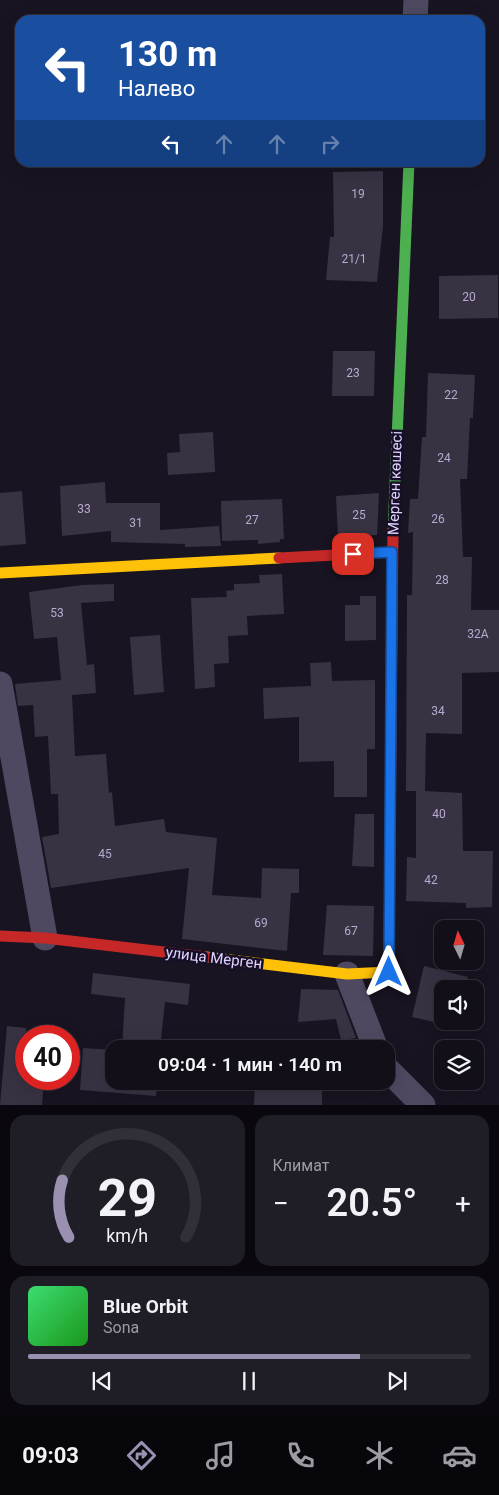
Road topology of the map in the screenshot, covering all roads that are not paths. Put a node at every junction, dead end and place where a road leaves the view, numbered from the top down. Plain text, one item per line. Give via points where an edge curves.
1 (416, 0) edge
2 (415, 15) edge
3 (409, 167) edge
4 (392, 552) junction
5 (0, 574) edge
6 (0, 684) edge
7 (0, 936) edge
8 (45, 938) junction
9 (347, 974) junction
10 (373, 1040) edge
11 (395, 1077) edge
12 (424, 1105) edge

1 - 2 street
3 - 4 street, Мерген көшесі
4 - 5 street
4 - 9 street, Мерген көшесі via 389,972
6 - 8 street
7 - 8 street, улица Мерген
8 - 9 street, улица Мерген
9 - 10 street
11 - 12 street

